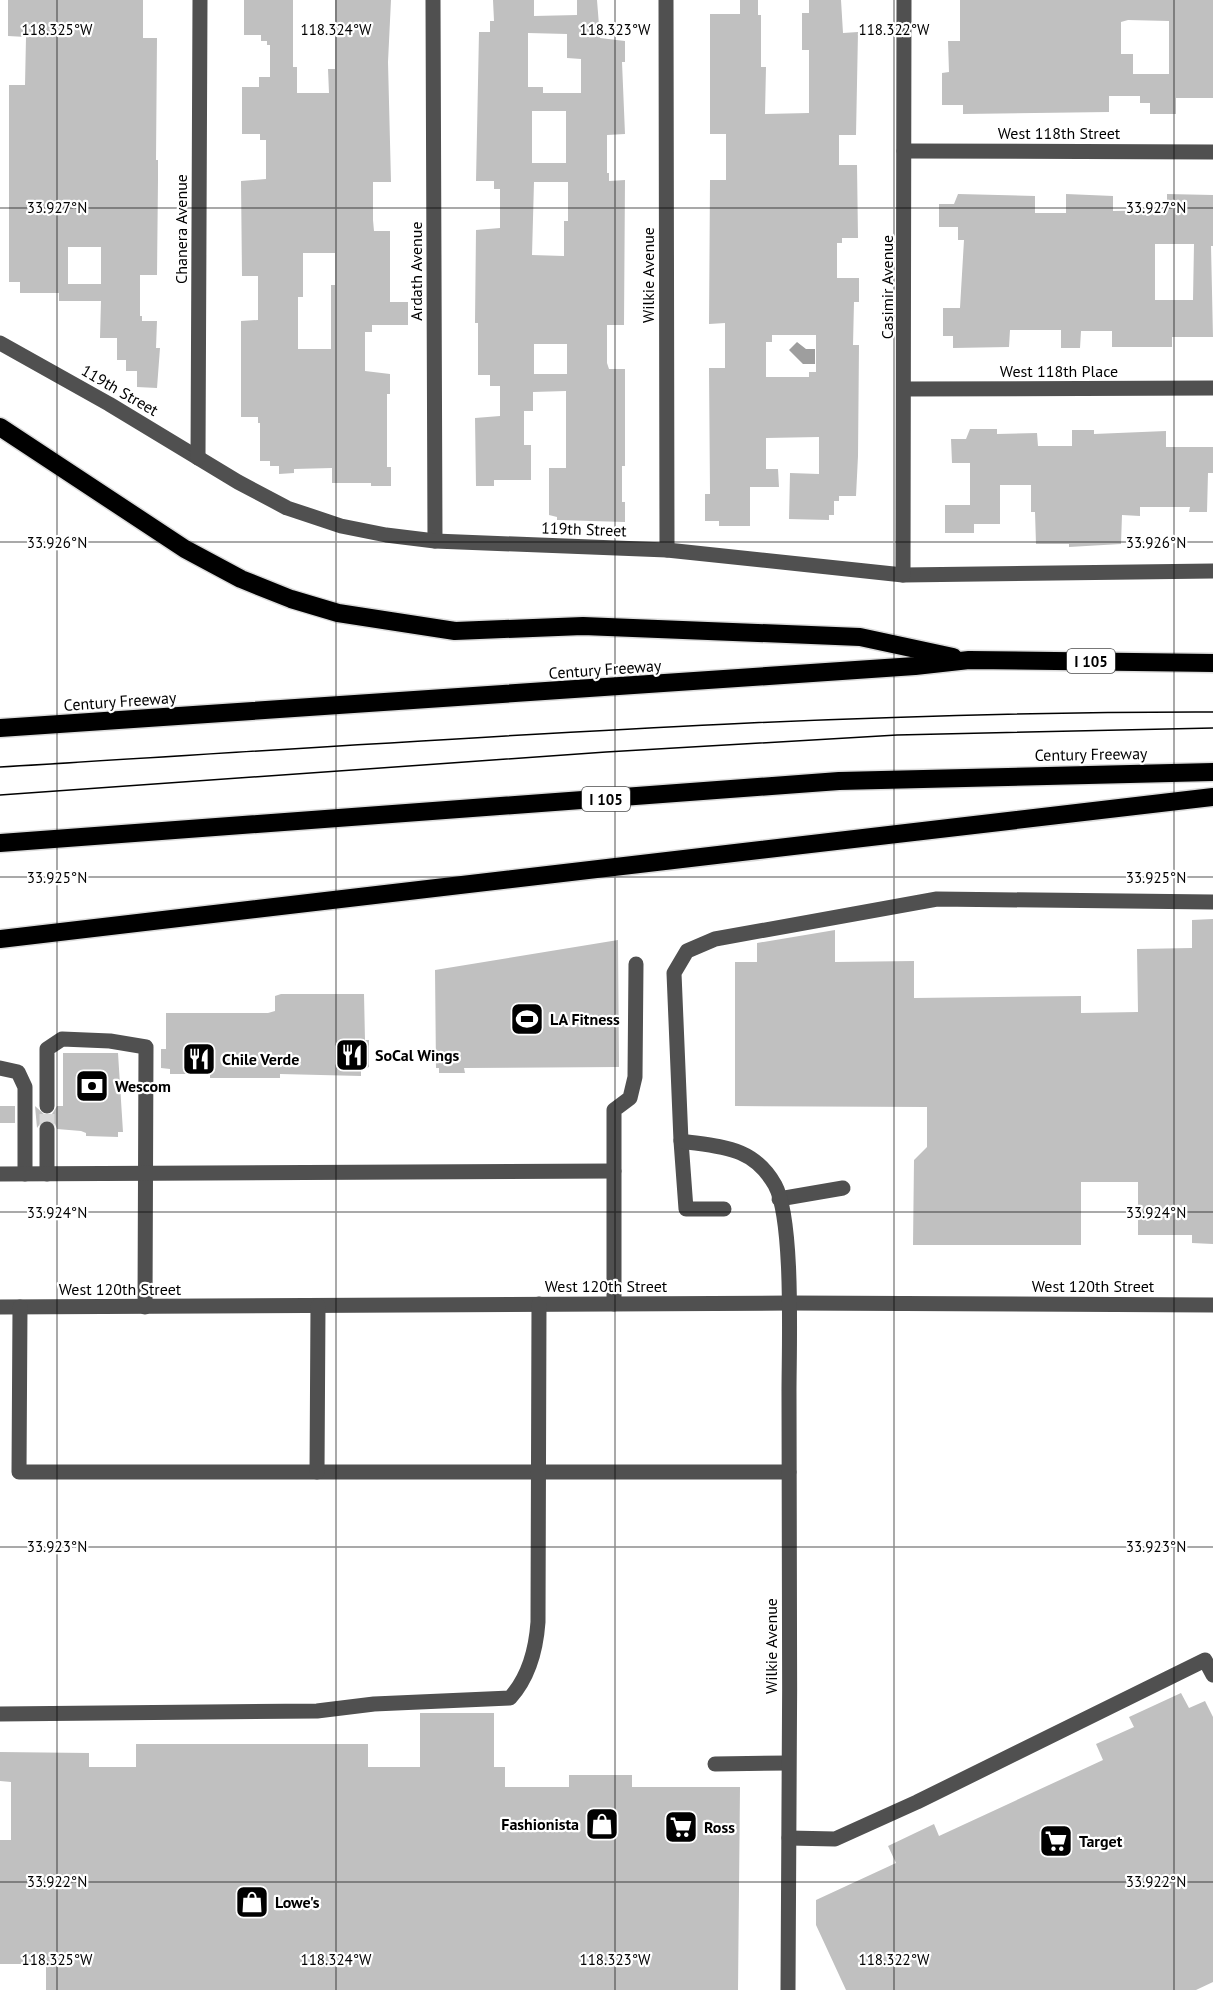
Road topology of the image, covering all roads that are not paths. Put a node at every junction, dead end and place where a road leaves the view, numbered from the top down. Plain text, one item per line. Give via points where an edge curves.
1 (200, 0) edge
2 (433, 0) edge
3 (666, 0) edge
4 (904, 0) edge
5 (904, 151) junction
6 (1213, 152) edge
7 (0, 343) edge
8 (1213, 388) edge
9 (905, 389) junction
10 (0, 427) edge
11 (198, 458) junction
12 (435, 541) junction
13 (667, 550) junction
14 (1213, 572) edge
15 (903, 575) junction
16 (969, 660) junction
17 (1213, 663) edge
18 (0, 728) edge
19 (1213, 772) edge
20 (1213, 797) edge
21 (0, 843) edge
22 (1213, 902) edge
23 (0, 939) edge
24 (636, 964) dead end
25 (0, 1068) edge
26 (47, 1106) tunnel mouth
27 (47, 1129) tunnel mouth
28 (681, 1141) junction
29 (614, 1171) junction
30 (145, 1173) junction
31 (0, 1174) edge
32 (25, 1174) junction
33 (47, 1174) junction
34 (843, 1188) dead end
35 (779, 1198) junction
36 (724, 1209) dead end
37 (789, 1303) junction
38 (539, 1304) junction
39 (614, 1304) junction
40 (1213, 1305) edge
41 (318, 1306) junction
42 (20, 1307) junction
43 (145, 1307) junction
44 (0, 1308) edge
45 (317, 1472) junction
46 (537, 1472) junction
47 (789, 1472) junction
48 (1213, 1675) edge
49 (0, 1714) edge
50 (716, 1764) dead end
51 (788, 1764) junction
52 (789, 1838) junction
53 (788, 1990) edge

1 - 11 street, Chanera Avenue
2 - 12 street, Ardath Avenue
3 - 13 street, Wilkie Avenue
4 - 5 street, Casimir Avenue
5 - 6 street, West 118th Street
5 - 9 street, Casimir Avenue
7 - 11 street, 119th Street
8 - 9 street, West 118th Place
9 - 15 street, Casimir Avenue
10 - 16 highway via 184,549 242,579 338,614 455,631 583,626 860,637
11 - 12 street, 119th Street via 287,508 341,526
12 - 13 street, 119th Street
13 - 15 street, 119th Street
14 - 15 street, 119th Street
16 - 17 highway, Century Freeway / I 105
16 - 18 highway, Century Freeway / I 105 via 572,691
19 - 21 highway, Century Freeway / I 105 via 839,781
20 - 23 highway
22 - 28 street via 937,900 715,939 687,951 674,973
24 - 29 street via 635,1077 630,1098 614,1110
25 - 32 street via 18,1072 25,1087
26 - 30 street via 47,1049 62,1040 146,1047
27 - 33 street
28 - 35 street, Wilkie Avenue via 734,1149 761,1163
28 - 36 street via 686,1209
29 - 30 street
29 - 39 street
30 - 33 street
30 - 43 street
31 - 32 street
32 - 33 street
34 - 35 street
35 - 37 street, Wilkie Avenue via 785,1226
37 - 39 street, West 120th Street
37 - 40 street, West 120th Street
37 - 47 street, Wilkie Avenue
38 - 39 street, West 120th Street
38 - 41 street, West 120th Street
38 - 46 street
41 - 43 street, West 120th Street
41 - 45 street
42 - 43 street, West 120th Street
42 - 44 street, West 120th Street
42 - 45 street via 19,1472
45 - 46 street
46 - 47 street
46 - 49 street via 537,1636 529,1667 510,1698 374,1704 316,1711
47 - 51 street, Wilkie Avenue
48 - 52 street via 1205,1660 835,1839
50 - 51 street
51 - 52 street, Wilkie Avenue
52 - 53 street, Wilkie Avenue

